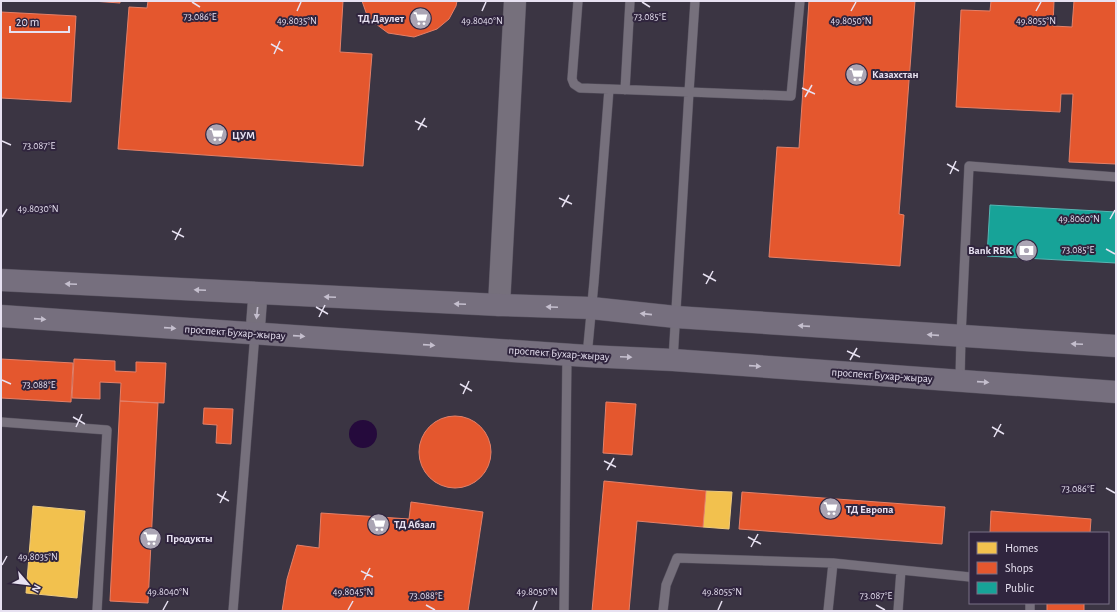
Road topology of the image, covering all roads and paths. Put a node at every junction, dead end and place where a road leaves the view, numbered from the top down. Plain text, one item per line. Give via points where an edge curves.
1 (515, 1) edge
2 (578, 1) edge
3 (630, 1) edge
4 (695, 1) edge
5 (800, 1) edge
6 (609, 89) junction
7 (624, 90) junction
8 (689, 92) junction
9 (1116, 177) edge
10 (1, 280) edge
11 (258, 293) junction
12 (499, 306) junction
13 (591, 308) junction
14 (1, 316) edge
15 (676, 317) junction
16 (255, 333) junction
17 (961, 336) junction
18 (1116, 346) edge
19 (577, 355) junction
20 (673, 360) junction
21 (960, 380) junction
22 (1116, 392) edge
23 (1, 422) edge
24 (833, 563) junction
25 (901, 570) junction
26 (969, 577) edge
27 (96, 611) edge
28 (233, 611) edge
29 (564, 611) edge
30 (663, 611) edge
31 (828, 611) edge
32 (898, 611) edge

1 - 12 street
2 - 6 lane via 572,79 580,88
3 - 7 lane
4 - 8 lane
5 - 8 lane via 791,96
6 - 7 lane
6 - 13 lane
7 - 8 lane
8 - 15 lane
9 - 17 lane via 969,166
11 -> 10 main road
12 -> 11 main road
11 -> 16 street
13 -> 12 main road
15 -> 13 main road
13 - 19 lane
14 -> 16 main road, проспект Бухар-жырау
17 -> 15 main road
15 - 20 lane
16 -> 19 main road, проспект Бухар-жырау
16 - 28 lane
18 -> 17 main road
17 - 21 lane
19 -> 20 main road, проспект Бухар-жырау
19 - 29 lane
20 -> 21 main road, проспект Бухар-жырау
21 -> 22 main road, проспект Бухар-жырау
23 - 27 lane via 107,430
24 - 25 lane
24 - 30 lane via 677,558 666,585
24 - 31 lane
25 - 26 lane
25 - 32 lane

